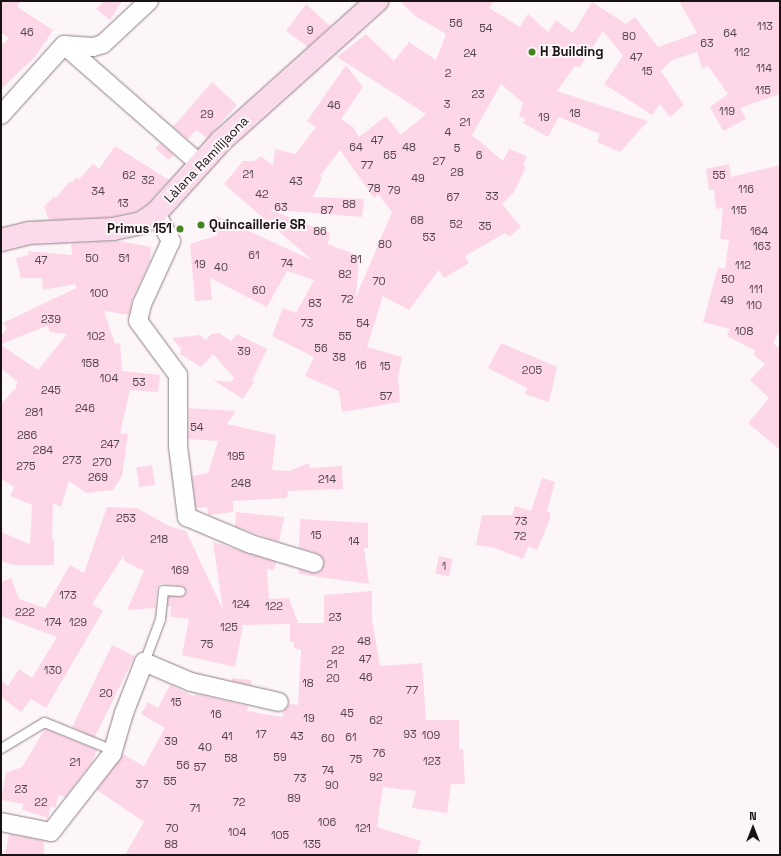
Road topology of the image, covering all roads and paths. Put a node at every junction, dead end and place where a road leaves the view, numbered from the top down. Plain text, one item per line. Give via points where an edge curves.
1 (149, 1) edge
2 (377, 1) edge
3 (64, 45) junction
4 (1, 115) edge
5 (200, 164) junction
6 (156, 213) junction
7 (1, 240) edge
8 (314, 563) dead end
9 (180, 591) dead end
10 (144, 662) junction
11 (279, 702) dead end
12 (1, 748) edge
13 (113, 750) junction
14 (1, 822) edge

1 - 3 street via 103,44 93,47
2 - 5 street, Làlana Ramilijaona via 221,141
3 - 4 street
3 - 5 street
5 - 6 street, Làlana Ramilijaona
6 - 7 street, Làlana Ramilijaona via 136,226 128,228 30,233
6 - 8 street via 171,241 142,304 138,321 178,375 178,446 187,517 250,544
9 - 10 lane via 163,590 160,619
10 - 11 street via 191,682
10 - 13 street
12 - 13 lane via 44,722
13 - 14 street via 90,786 51,832

